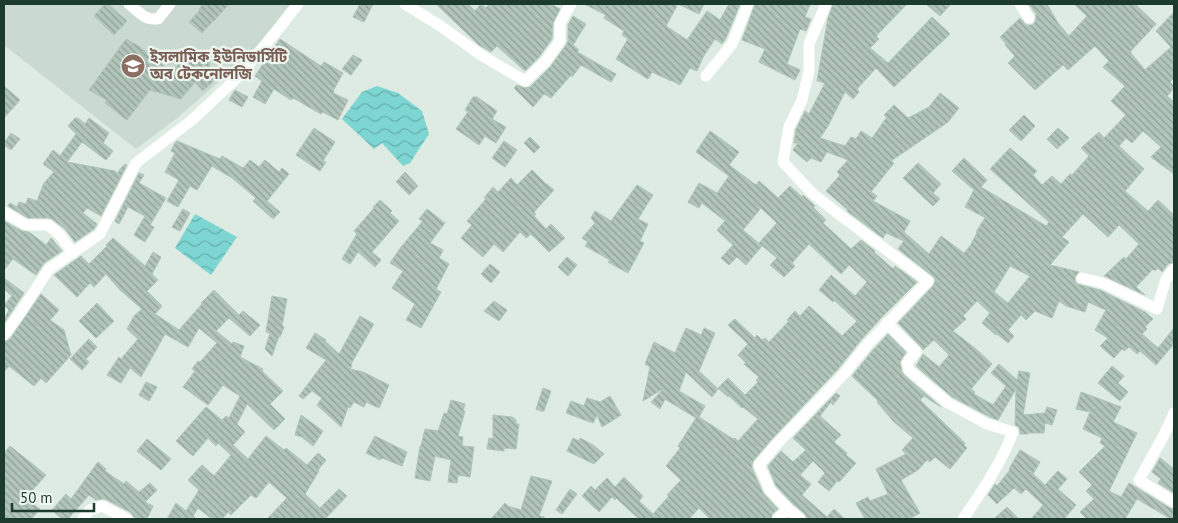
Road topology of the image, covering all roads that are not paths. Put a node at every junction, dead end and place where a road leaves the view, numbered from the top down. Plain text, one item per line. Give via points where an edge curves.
1 (129, 4) edge
2 (170, 4) edge
3 (298, 4) edge
4 (405, 4) edge
5 (571, 4) edge
6 (748, 4) edge
7 (826, 4) edge
8 (1020, 4) edge
9 (1029, 18) dead end
10 (706, 76) dead end
11 (4, 212) edge
12 (72, 253) junction
13 (1174, 269) edge
14 (1082, 278) dead end
15 (887, 324) junction
16 (4, 335) edge
17 (1174, 413) edge
18 (1174, 502) edge
19 (788, 509) junction
20 (83, 519) edge
21 (127, 519) edge
22 (778, 519) edge
23 (800, 519) edge
24 (963, 519) edge

1 - 2 street via 150,20 158,18
3 - 12 street via 238,78 192,120 136,162 100,234
4 - 5 street via 525,81 545,62 560,41 560,23
6 - 10 street via 732,44
7 - 15 street via 809,44 809,71 802,100 789,127 783,162 818,198 928,281
8 - 9 street
11 - 12 street via 26,225 48,225 60,235
12 - 16 street via 49,269
13 - 14 street via 1166,279 1157,309 1102,283
15 - 19 street via 759,465 770,490
15 - 24 street via 916,352 907,362 909,370 948,403 987,424 1013,432 1006,452
17 - 18 street via 1139,480
19 - 22 street
19 - 23 street
20 - 21 street via 90,510 102,506

